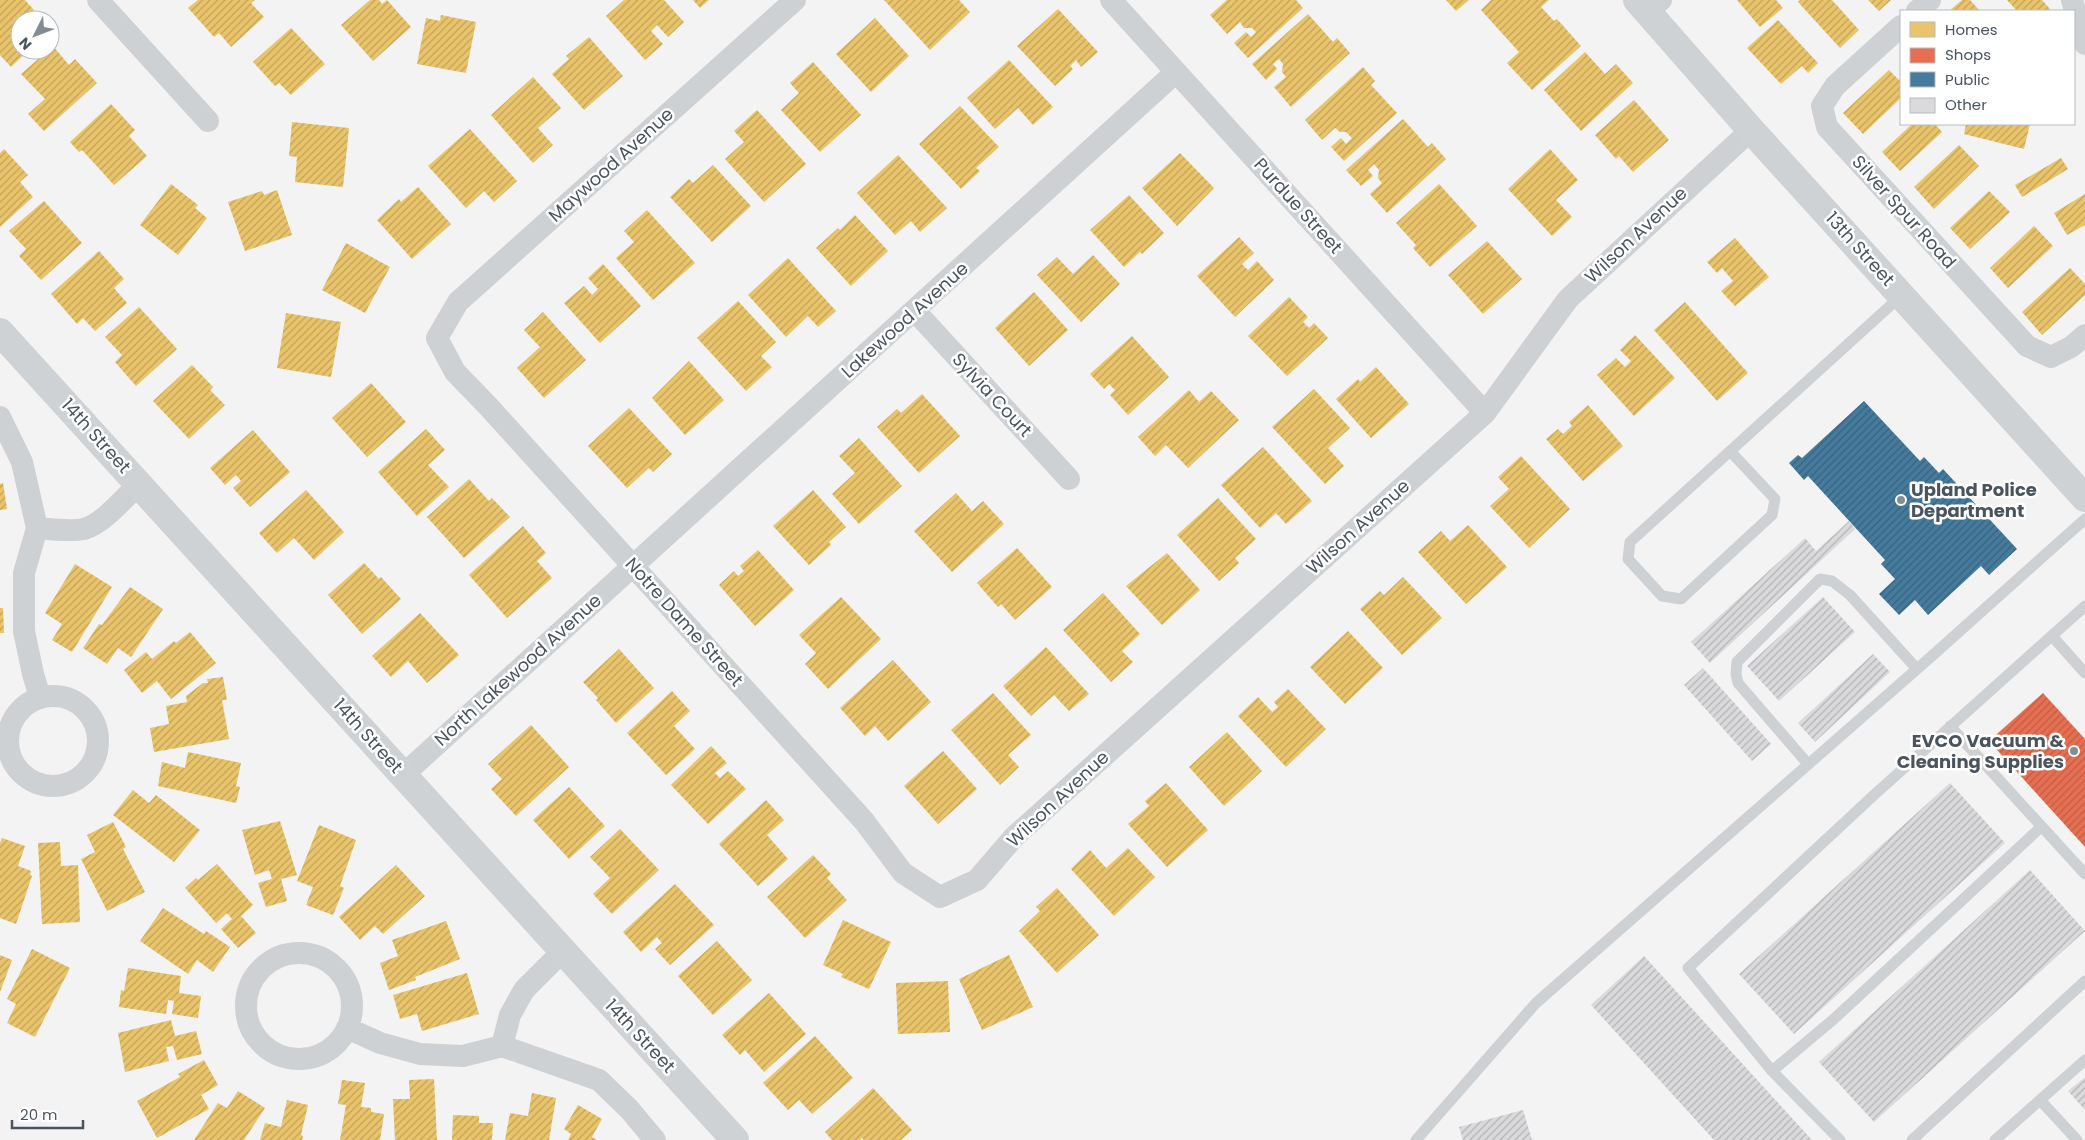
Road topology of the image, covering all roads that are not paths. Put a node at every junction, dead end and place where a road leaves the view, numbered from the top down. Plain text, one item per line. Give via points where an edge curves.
1 (98, 0) edge
2 (795, 0) edge
3 (1111, 0) edge
4 (1930, 0) edge
5 (1648, 4) edge
6 (1918, 10) edge
7 (2075, 10) edge
8 (1900, 27) edge
9 (2085, 44) edge
10 (1176, 72) junction
11 (208, 121) dead end
12 (1751, 130) junction
13 (1902, 295) junction
14 (915, 311) junction
15 (0, 332) edge
16 (2085, 335) edge
17 (437, 338) joint
18 (1485, 413) junction
19 (0, 417) edge
20 (1730, 451) junction
21 (1070, 479) dead end
22 (140, 484) junction
23 (2085, 498) edge
24 (2085, 519) edge
25 (37, 528) junction
26 (634, 567) junction
27 (2085, 606) edge
28 (2052, 636) junction
29 (1917, 670) junction
30 (2085, 673) edge
31 (40, 697) junction
32 (1950, 726) junction
33 (1808, 764) junction
34 (403, 774) junction
35 (2041, 827) junction
36 (2085, 874) edge
37 (940, 897) joint
38 (563, 951) junction
39 (2085, 981) edge
40 (347, 1028) junction
41 (502, 1046) junction
42 (2085, 1060) edge
43 (1772, 1071) junction
44 (2040, 1100) junction
45 (655, 1140) edge
46 (735, 1140) edge
47 (1416, 1140) edge
48 (1840, 1140) edge
49 (1912, 1140) edge
50 (1995, 1140) edge
51 (2077, 1140) edge

1 - 11 street
2 - 17 street, Maywood Avenue via 458,302
3 - 10 street, Purdue Street
4 - 6 street
5 - 12 street, 13th Street
7 - 9 street
8 - 16 street, Silver Spur Road via 1835,86 1822,106 1827,127 2027,346 2051,356 2071,347
10 - 14 street, Lakewood Avenue
10 - 18 street, Purdue Street
12 - 13 street, 13th Street
12 - 18 street, Wilson Avenue via 1568,299
13 - 20 lane
13 - 23 street, 13th Street
14 - 21 street, Sylvia Court
14 - 26 street, Lakewood Avenue
15 - 22 street, 14th Street
17 - 26 street, Notre Dame Street via 455,372
18 - 37 street, Wilson Avenue via 1014,838 977,880
19 - 25 street via 22,462
20 - 20 lane via 1630,542 1628,559 1662,596 1681,599 1772,515 1775,499
22 - 25 street via 101,520 86,528 68,531
22 - 34 street, 14th Street
24 - 29 lane
25 - 31 street via 24,574 24,631
26 - 34 street, North Lakewood Avenue
26 - 37 street, Notre Dame Street via 864,821 903,873
27 - 28 lane
28 - 30 lane
28 - 32 lane
29 - 33 lane
29 - 33 lane via 1850,595 1832,581 1820,579 1737,662 1736,674 1738,684
31 - 31 street via 24,705 13,719 8,736 9,754 18,770 31,781 48,787 66,786 82,777 94,763 99,746 98,728 89,712 76,701 58,695
32 - 35 lane
32 - 43 lane via 1688,968
33 - 47 lane via 1536,1003
34 - 38 street, 14th Street
35 - 36 lane
35 - 43 lane via 1835,1018
38 - 41 street via 524,990 510,1015
38 - 46 street, 14th Street
39 - 49 lane
40 - 40 street via 352,1008 349,987 338,970 321,957 300,952 280,956 262,966 250,984 245,1004 249,1024 260,1042 277,1054 297,1059 318,1056 335,1045
40 - 41 street via 380,1043 420,1054 463,1056
41 - 45 street via 599,1080
42 - 44 lane
43 - 48 lane
44 - 50 lane
44 - 51 lane

